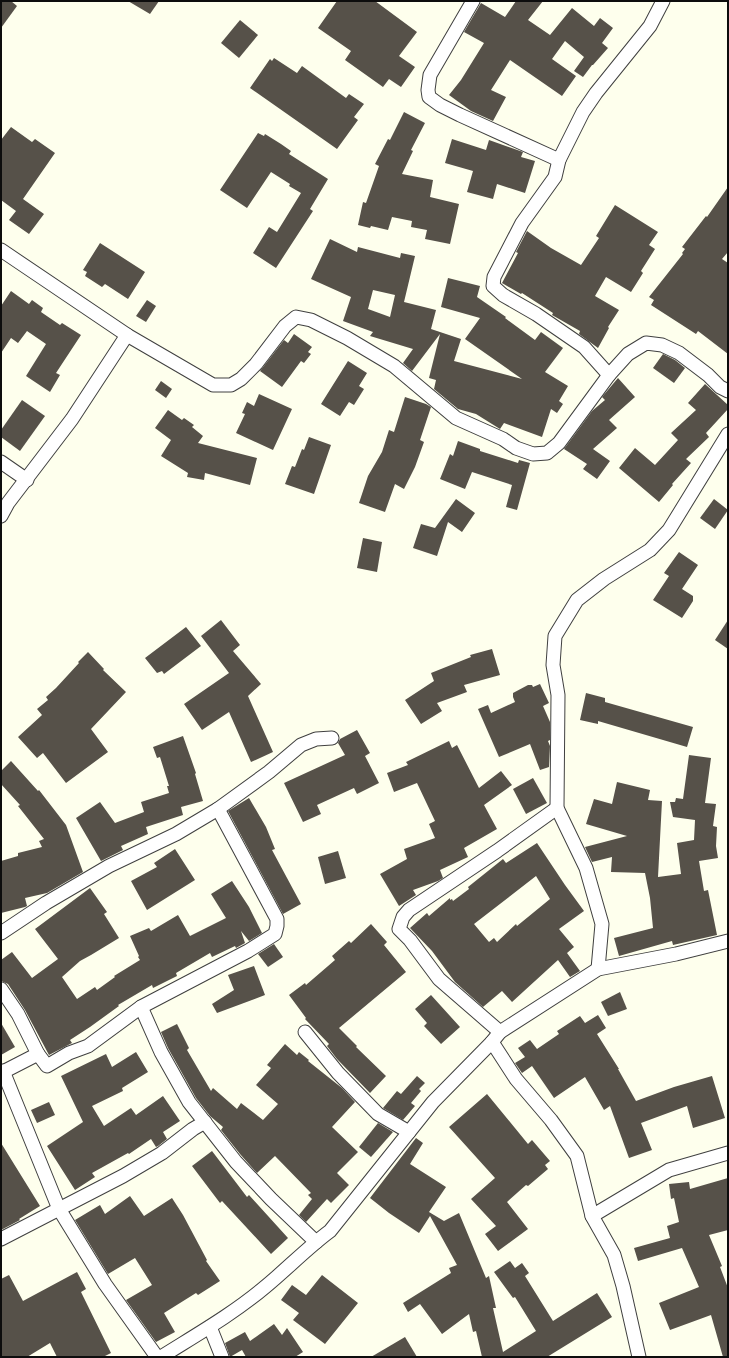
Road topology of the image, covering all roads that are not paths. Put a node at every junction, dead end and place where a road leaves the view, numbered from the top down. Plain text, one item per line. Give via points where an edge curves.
1 (473, 1) edge
2 (663, 1) edge
3 (559, 160) junction
4 (1, 250) edge
5 (127, 335) junction
6 (609, 375) junction
7 (728, 391) edge
8 (728, 434) edge
9 (1, 462) edge
10 (27, 480) junction
11 (1, 516) edge
12 (332, 738) dead end
13 (557, 808) junction
14 (218, 809) junction
15 (1, 933) edge
16 (728, 941) edge
17 (598, 969) junction
18 (1, 989) edge
19 (141, 1006) junction
20 (305, 1032) dead end
21 (496, 1037) junction
22 (38, 1054) junction
23 (2, 1072) edge
24 (205, 1122) junction
25 (409, 1132) junction
26 (728, 1153) edge
27 (58, 1209) junction
28 (592, 1216) junction
29 (1, 1239) edge
30 (316, 1242) junction
31 (210, 1327) junction
32 (157, 1357) edge
33 (161, 1357) edge
34 (222, 1357) edge
35 (639, 1357) edge

1 - 3 street via 430,75 429,96 460,115
2 - 3 street via 650,26 583,112
3 - 6 street via 555,176 522,223 494,277 493,286 584,347
4 - 5 street
5 - 6 street via 213,385 231,385 256,364 285,326 296,317 311,320 394,366 456,418 503,439 516,448 534,454 547,454 559,442
5 - 10 street via 72,419
6 - 7 street via 628,354 646,343 662,345 679,353
8 - 13 street via 669,530 650,550 604,579 577,600 555,636 554,665 558,695
9 - 10 street
10 - 11 street
12 - 14 street via 316,739 301,745
13 - 17 street via 586,868 602,924
13 - 21 street via 409,910 400,922 399,928 439,979
14 - 15 street via 176,834 109,866
14 - 19 street via 277,919 275,934 248,952
16 - 17 street
17 - 21 street
18 - 22 street via 18,1014
19 - 22 street via 88,1046 69,1053 47,1066
19 - 24 street via 161,1052 189,1102
20 - 25 street via 338,1073 378,1114
21 - 25 street
21 - 28 street via 516,1079 577,1156
22 - 23 street
23 - 27 street
24 - 27 street via 162,1153
24 - 30 street via 236,1162
25 - 30 street via 330,1231
26 - 28 street via 669,1170
27 - 29 street
27 - 32 street via 105,1284
28 - 35 street via 614,1255
30 - 31 street via 265,1288
31 - 33 street
31 - 34 street

